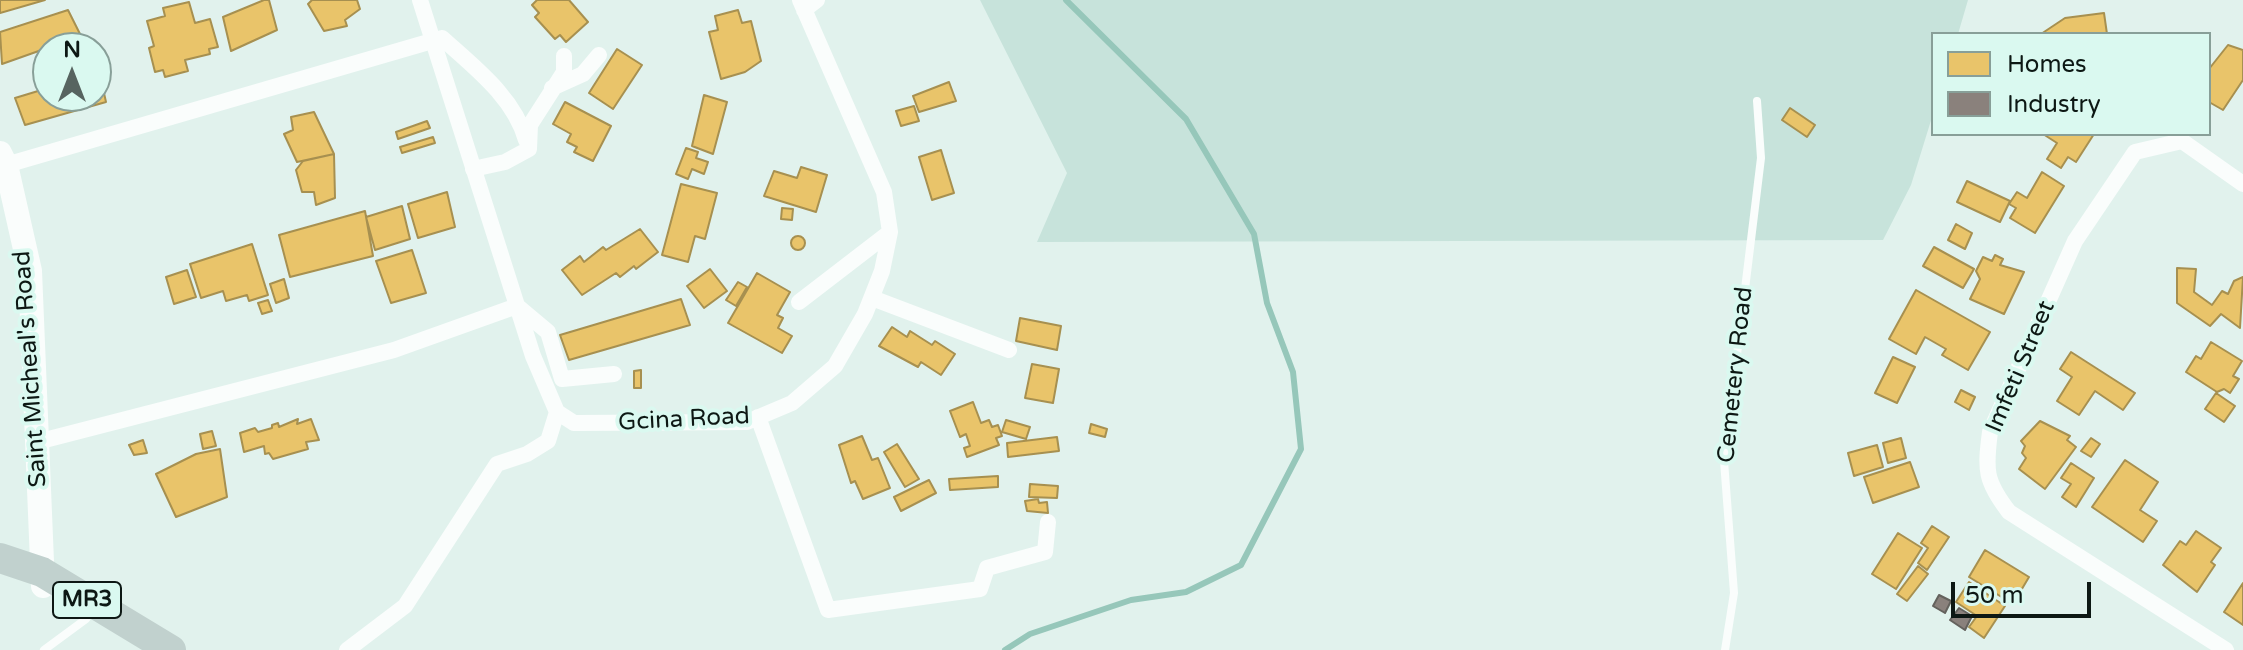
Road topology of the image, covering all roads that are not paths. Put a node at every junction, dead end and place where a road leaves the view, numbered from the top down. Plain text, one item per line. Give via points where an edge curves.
1 (420, 0) edge
2 (807, 3) edge
3 (437, 40) junction
4 (599, 55) dead end
5 (564, 56) dead end
6 (552, 88) junction
7 (1757, 101) dead end
8 (529, 149) junction
9 (3, 159) edge
10 (473, 169) junction
11 (2243, 184) edge
12 (6, 193) edge
13 (890, 232) junction
14 (872, 298) junction
15 (799, 302) dead end
16 (517, 306) junction
17 (1009, 350) dead end
18 (614, 374) dead end
19 (557, 412) junction
20 (758, 417) junction
21 (37, 442) junction
22 (1048, 522) dead end
23 (0, 558) edge
24 (0, 575) edge
25 (43, 581) junction
26 (86, 619) junction
27 (44, 650) edge
28 (137, 650) edge
29 (171, 650) edge
30 (347, 650) edge
31 (1725, 650) edge
32 (2226, 650) edge

1 - 3 street
2 - 13 street, Gcina Road via 884,192
3 - 8 street via 480,70 521,121
3 - 9 street
3 - 10 street
4 - 6 street via 583,74
5 - 6 street via 564,72
6 - 8 street via 530,125
7 - 31 lane, Cemetery Road via 1761,158 1724,461 1734,593
8 - 10 street via 505,162
9 - 12 street, Saint Micheal's Road
10 - 16 street
11 - 32 street, Imfeti Street via 2182,141 2135,152 2075,241 1990,432 1986,462 1989,487 2009,512
12 - 21 street, Saint Micheal's Road via 30,271
13 - 14 street, Gcina Road
13 - 15 street
14 - 17 street
14 - 20 street, Gcina Road via 835,366 792,403
16 - 18 street via 548,332 562,379
16 - 19 street
16 - 21 street via 394,350
19 - 20 street, Gcina Road via 574,423 747,422
19 - 30 street via 548,441 497,464 405,606
20 - 22 street via 828,610 980,589 987,568 1045,552
21 - 25 street, Saint Micheal's Road
23 - 25 highway, MR3
24 - 25 highway, MR3
25 - 26 highway, MR3
25 - 29 highway, MR3
26 - 27 lane
26 - 28 highway, MR3

